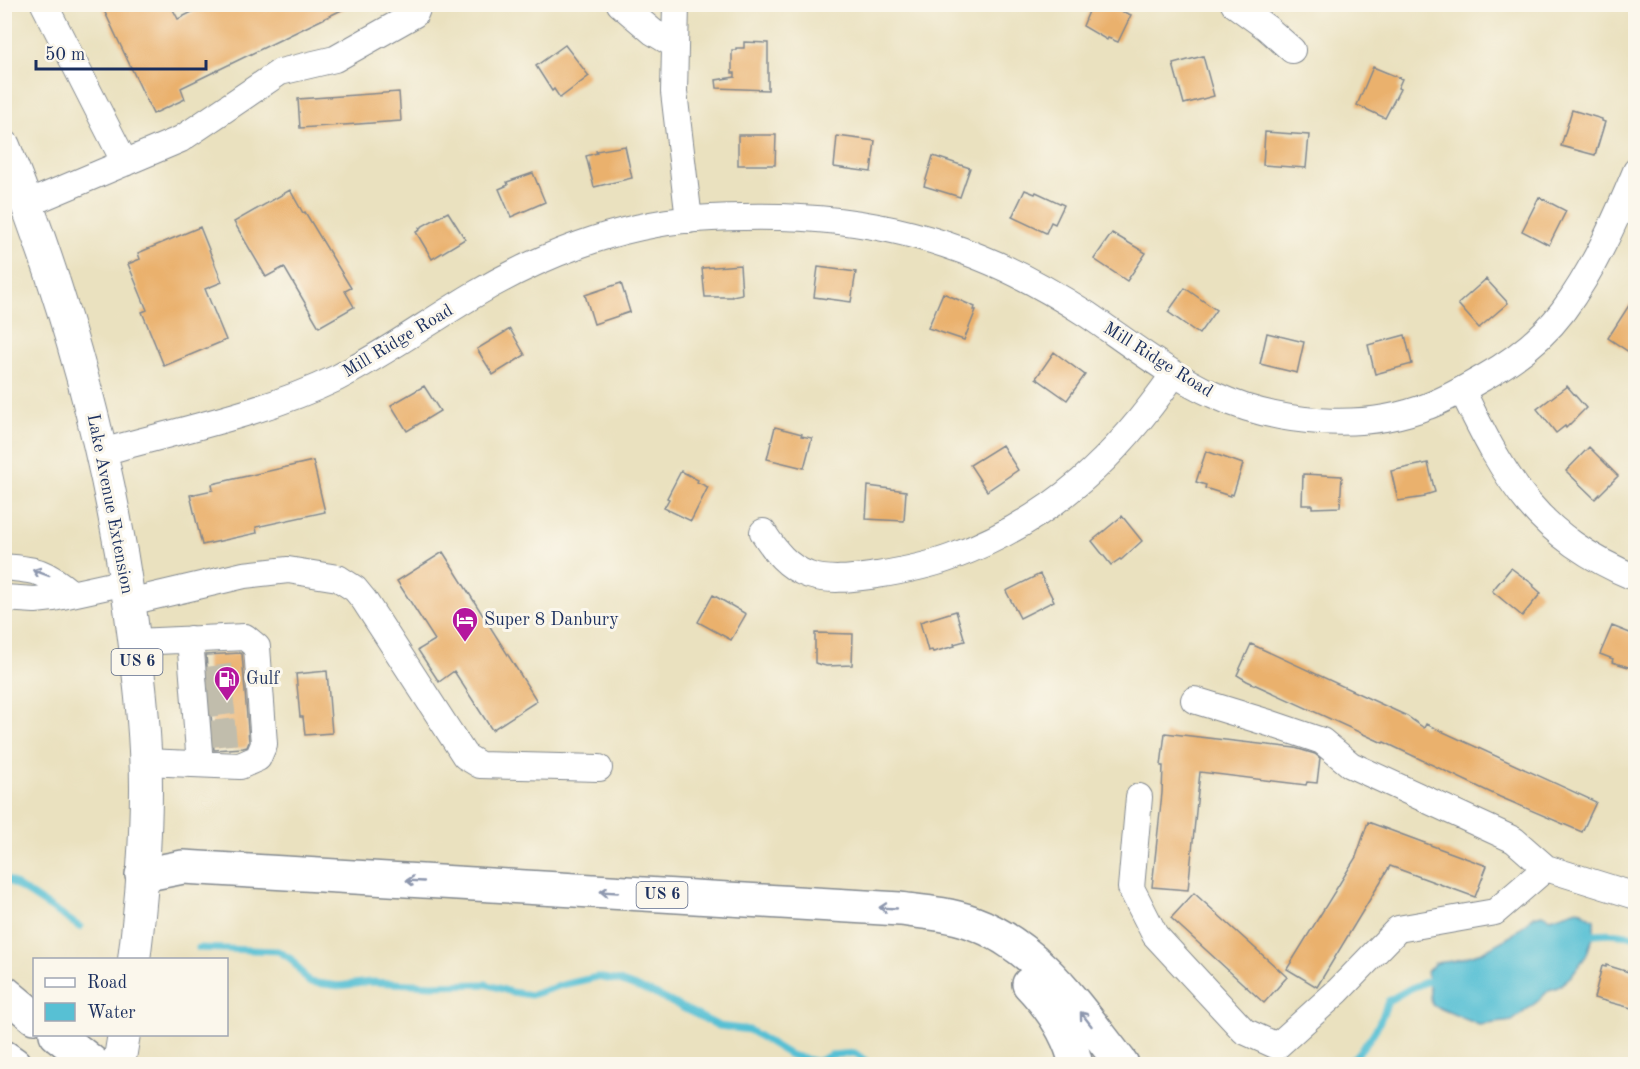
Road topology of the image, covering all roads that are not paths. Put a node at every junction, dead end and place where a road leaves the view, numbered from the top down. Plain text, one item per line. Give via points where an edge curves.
1 (44, 4) edge
2 (419, 4) edge
3 (620, 4) edge
4 (676, 4) edge
5 (1234, 4) edge
6 (674, 44) junction
7 (1292, 50) dead end
8 (4, 146) edge
9 (125, 163) junction
10 (1635, 171) edge
11 (27, 204) junction
12 (689, 220) junction
13 (1174, 374) junction
14 (1462, 390) junction
15 (102, 452) junction
16 (763, 532) dead end
17 (4, 567) edge
18 (1635, 578) edge
19 (128, 592) junction
20 (71, 593) junction
21 (4, 598) edge
22 (190, 639) junction
23 (135, 642) junction
24 (1194, 700) dead end
25 (145, 762) junction
26 (200, 764) junction
27 (599, 768) dead end
28 (1138, 797) dead end
29 (1546, 868) junction
30 (142, 875) junction
31 (1635, 896) edge
32 (134, 958) edge
33 (4, 992) edge
34 (33, 1016) edge
35 (124, 1036) edge
36 (4, 1057) edge
37 (14, 1065) edge
38 (119, 1065) edge
39 (1076, 1065) edge
40 (1122, 1065) edge

1 - 9 street
2 - 9 street via 415,14 335,59 280,72 181,139
3 - 6 street via 636,20
4 - 6 street
5 - 7 street
6 - 12 street via 678,139
8 - 11 main road, Lake Avenue Extension / US 6
9 - 11 street
10 - 14 street, Mill Ridge Road via 1592,266 1562,313 1530,347
11 - 15 main road, Lake Avenue Extension / US 6 via 70,331
12 - 13 street, Mill Ridge Road via 803,216 866,224 922,237 980,257 1033,283
12 - 15 street, Mill Ridge Road via 585,242 531,264 320,386 259,408
13 - 14 street, Mill Ridge Road via 1217,397 1300,420 1345,422 1388,417 1426,407
13 - 16 street via 1143,418 1080,482 1039,512 951,558 858,578 828,579 789,565
14 - 18 street via 1488,444 1528,505 1583,552
15 - 19 main road, Lake Avenue Extension / US 6
20 -> 17 street via 50,575 35,569
19 - 20 street
19 - 23 main road, Lake Avenue Extension / US 6
19 - 27 street via 288,570 338,578 364,600 465,756 480,765
20 - 21 street via 35,600
22 - 23 street
22 - 26 street via 201,692 204,735
22 - 26 street via 245,637 257,647 252,686 255,729 264,744 258,758 240,766
23 - 25 main road, Lake Avenue Extension / US 6
24 - 29 street via 1322,741 1351,765 1514,840
25 - 26 street
25 - 30 main road, Lake Avenue Extension / US 6
28 - 29 street via 1131,888 1155,935 1244,1031 1277,1046 1398,929 1495,912
29 - 31 street
30 - 32 main road, US 6
30 - 39 highway via 183,888 931,934 983,950 1019,972 1061,1026
40 -> 30 highway, US 6 via 1033,957 1002,936 971,922 936,913 183,867
33 - 34 highway
35 - 38 main road
36 - 37 highway

